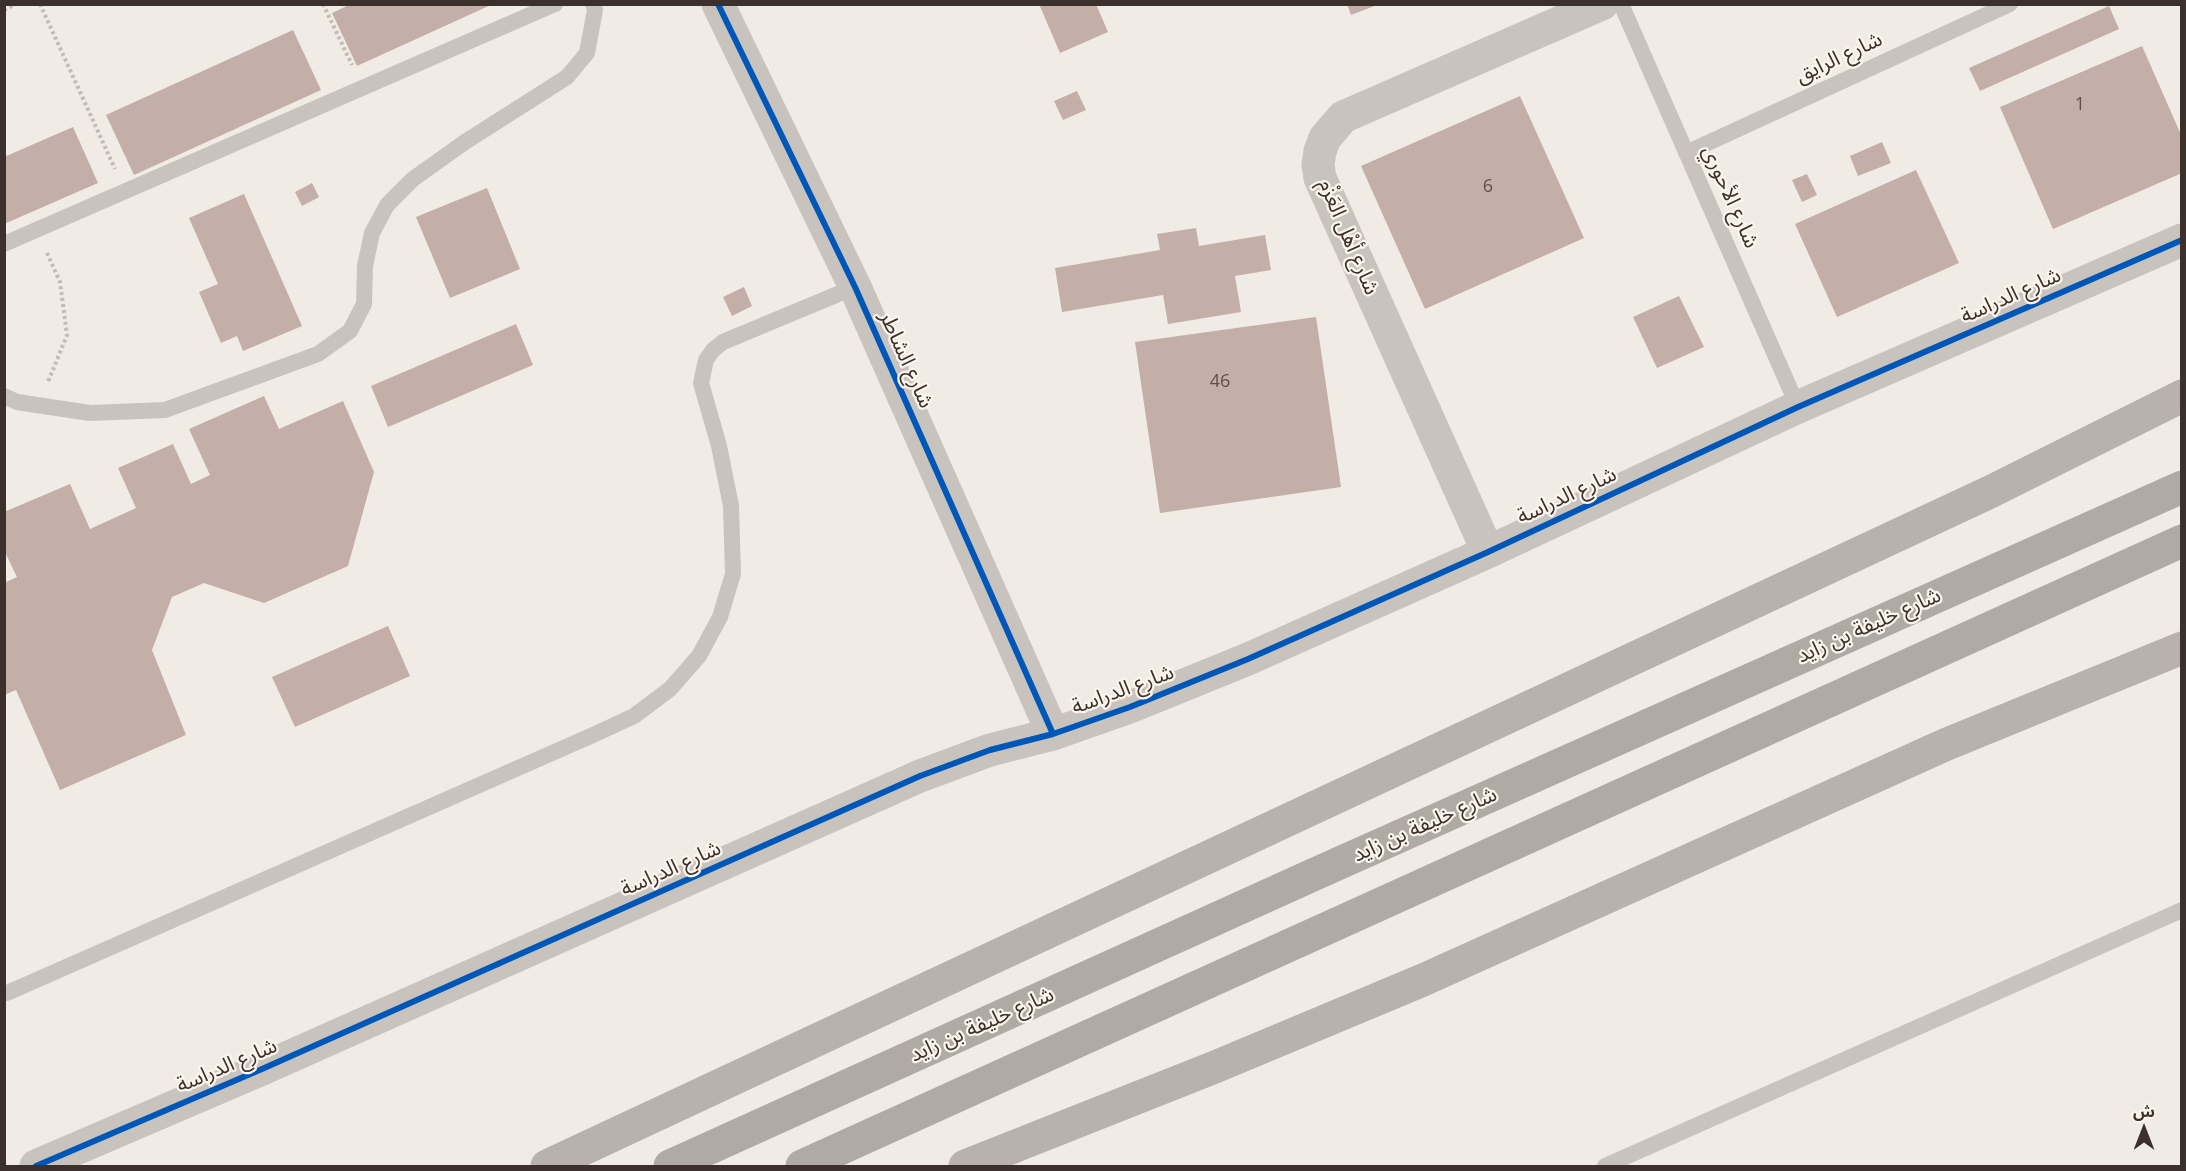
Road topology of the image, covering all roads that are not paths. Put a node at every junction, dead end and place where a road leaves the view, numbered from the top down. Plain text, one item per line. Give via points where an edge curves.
1 (555, 4) edge
2 (593, 4) edge
3 (718, 4) edge
4 (1602, 4) edge
5 (1621, 4) edge
6 (2010, 4) edge
7 (1686, 153) junction
8 (2181, 240) edge
9 (4, 244) edge
10 (855, 287) junction
11 (4, 396) edge
12 (2181, 396) edge
13 (1798, 407) junction
14 (2181, 487) edge
15 (2181, 541) edge
16 (1488, 552) junction
17 (2181, 628) edge
18 (2181, 648) edge
19 (1053, 734) junction
20 (1947, 744) junction
21 (2181, 910) edge
22 (7, 993) dead end
23 (36, 1167) edge
24 (547, 1167) edge
25 (670, 1167) edge
26 (802, 1167) edge
27 (965, 1167) edge
28 (1605, 1167) edge

1 - 9 lane
2 - 11 lane via 587,53 567,77 430,166 387,205 372,233 365,266 364,304 350,331 318,354 165,410 90,413 17,402
3 - 10 street, شارع الشاطر
4 - 16 street, شارع أهْل العَزْم via 1343,117 1325,138 1320,151 1320,178
5 - 7 lane, شارع الأحوري
6 - 7 lane, شارع الرايق
7 - 13 lane, شارع الأحوري
8 - 13 street, شارع الدراسة
10 - 19 street, شارع الشاطر
10 - 22 lane via 723,342 706,360 701,383 731,506 733,574 720,616 699,656 670,689 634,716 594,735
12 - 24 main road via 1969,502
13 - 16 street, شارع الدراسة
14 - 25 highway, شارع خليفة بن زايد
15 - 26 highway
16 - 19 street, شارع الدراسة via 1183,687
17 - 20 main road via 2004,708
18 - 20 main road
19 - 23 street, شارع الدراسة via 990,750 909,780
20 - 27 main road via 1423,980
21 - 28 lane

